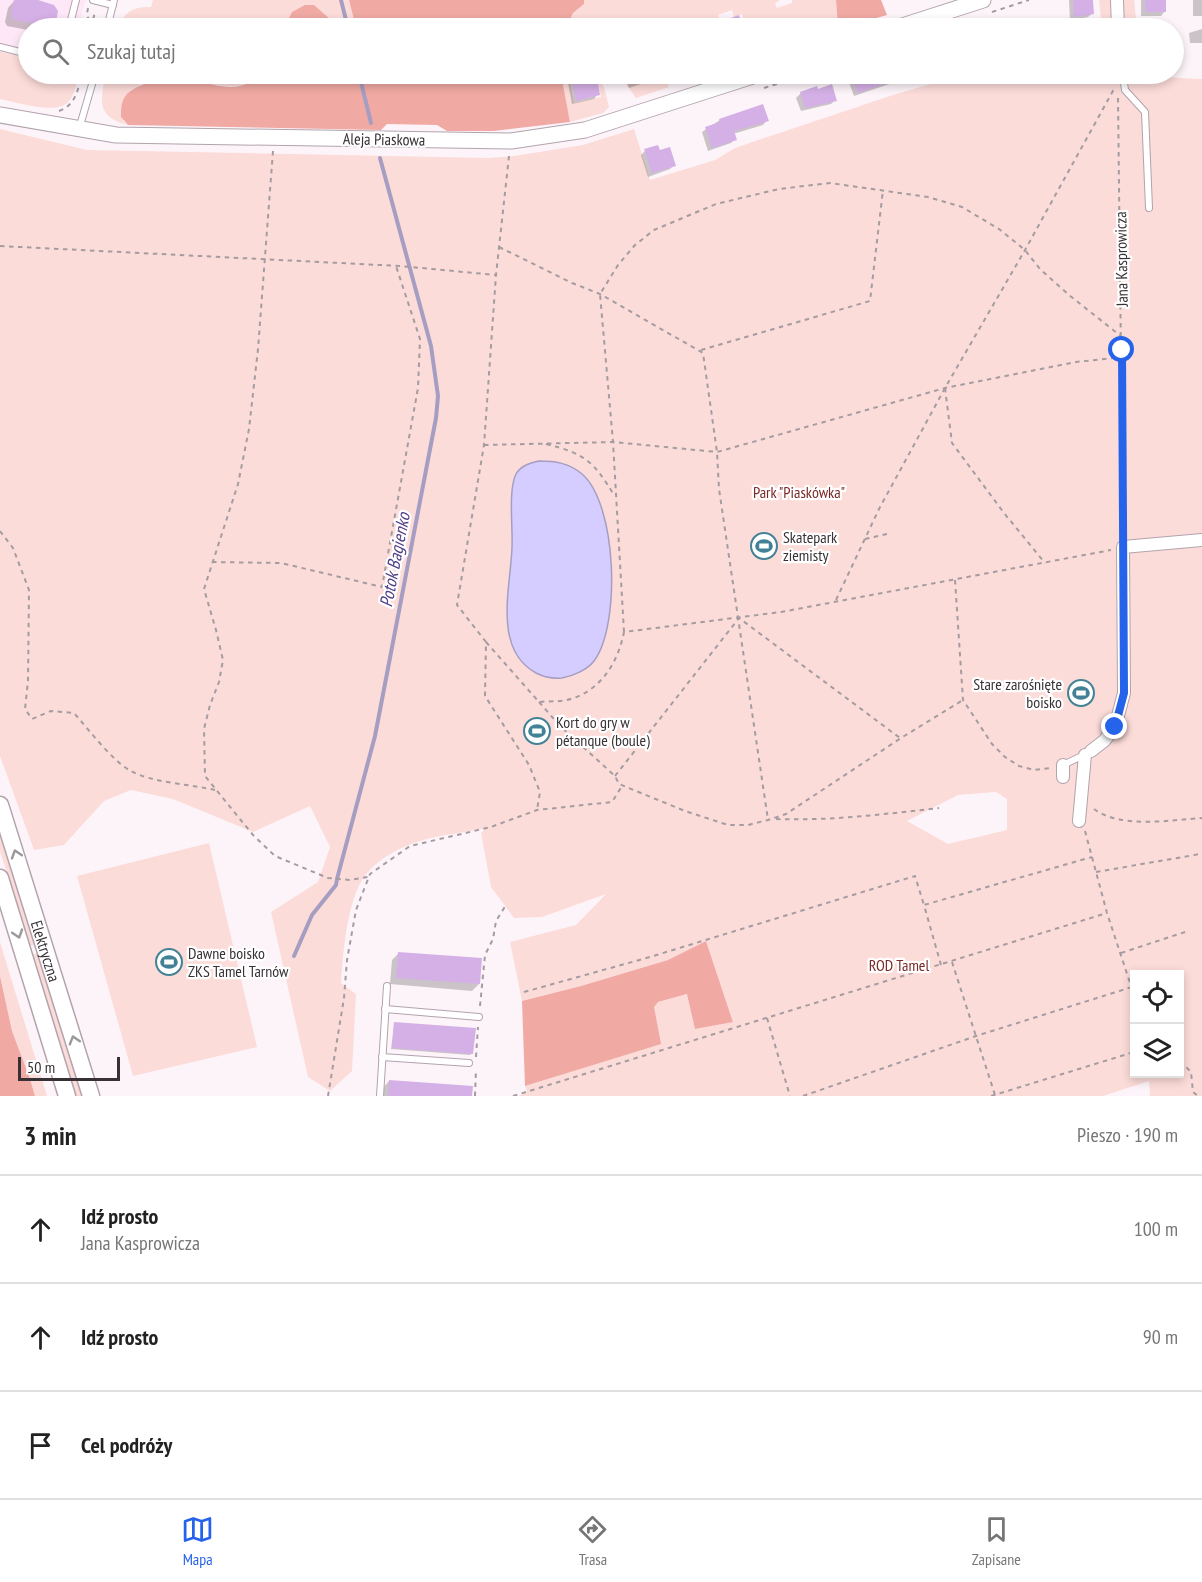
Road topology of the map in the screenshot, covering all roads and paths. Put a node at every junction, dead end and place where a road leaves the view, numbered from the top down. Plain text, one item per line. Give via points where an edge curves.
1 (76, 0) edge
2 (93, 0) edge
3 (983, 0) edge
4 (1117, 0) edge
5 (114, 2) edge
6 (89, 7) dead end
7 (72, 18) edge
8 (89, 18) edge
9 (110, 18) edge
10 (927, 18) edge
11 (1118, 18) edge
12 (0, 48) edge
13 (18, 52) edge
14 (79, 84) edge
15 (84, 84) edge
16 (92, 84) edge
17 (728, 84) edge
18 (1117, 84) edge
19 (1121, 84) edge
20 (1123, 84) edge
21 (80, 97) dead end
22 (50, 111) dead end
23 (69, 111) dead end
24 (0, 115) edge
25 (57, 115) dead end
26 (79, 130) junction
27 (511, 141) junction
28 (274, 148) dead end
29 (883, 190) junction
30 (1149, 208) dead end
31 (0, 246) edge
32 (499, 247) junction
33 (1025, 250) junction
34 (266, 259) junction
35 (398, 266) junction
36 (496, 275) junction
37 (600, 294) junction
38 (1122, 337) junction
39 (699, 351) junction
40 (1122, 357) junction
41 (945, 388) junction
42 (613, 442) junction
43 (543, 443) junction
44 (484, 445) junction
45 (717, 452) junction
46 (616, 498) junction
47 (0, 531) edge
48 (891, 533) dead end
49 (865, 539) junction
50 (1202, 540) edge
51 (1123, 547) junction
52 (212, 562) junction
53 (1045, 563) junction
54 (955, 580) junction
55 (835, 602) junction
56 (739, 618) junction
57 (624, 632) junction
58 (486, 642) junction
59 (963, 700) junction
60 (539, 702) junction
61 (901, 738) junction
62 (1088, 753) junction
63 (1063, 771) joint
64 (615, 776) junction
65 (622, 786) junction
66 (217, 790) junction
67 (0, 805) edge
68 (939, 807) dead end
69 (1094, 809) dead end
70 (537, 810) junction
71 (773, 818) junction
72 (1202, 818) edge
73 (768, 820) junction
74 (1081, 824) joint
75 (1200, 854) dead end
76 (1092, 857) junction
77 (1096, 872) junction
78 (368, 877) junction
79 (0, 878) edge
80 (924, 904) junction
81 (506, 905) dead end
82 (1107, 913) junction
83 (1188, 931) dead end
84 (1121, 953) junction
85 (952, 962) junction
86 (941, 965) junction
87 (1130, 981) edge
88 (387, 986) dead end
89 (1130, 988) edge
90 (524, 992) dead end
91 (385, 1009) junction
92 (479, 1017) junction
93 (766, 1018) junction
94 (976, 1036) junction
95 (1130, 1053) edge
96 (382, 1057) junction
97 (476, 1058) dead end
98 (469, 1063) dead end
99 (476, 1066) dead end
100 (1184, 1066) edge
101 (67, 1096) edge
102 (91, 1096) edge
103 (328, 1096) edge
104 (380, 1096) edge
105 (475, 1096) edge
106 (513, 1096) edge
107 (790, 1096) edge
108 (803, 1096) edge
109 (993, 1096) edge
110 (1198, 1096) edge

1 - 7 lane
2 - 5 lane
3 - 10 street
4 - 11 street
5 - 9 lane
6 - 8 path
12 - 13 lane
14 - 22 path via 72,103
15 - 21 path
16 - 26 lane
17 - 27 street, Aleja Piaskowa via 585,130
18 - 33 path
19 - 38 path, Jana Kasprowicza
20 - 30 lane via 1145,112
23 - 25 path
24 - 26 street, Aleja Piaskowa
26 - 27 street, Aleja Piaskowa via 116,135
27 - 32 path
28 - 34 path
29 - 33 path via 962,207
29 - 37 path via 830,183 779,189 716,204 654,230 618,265
29 - 39 path via 870,301
31 - 34 path
32 - 36 path
32 - 37 path
33 - 38 path via 1069,295
33 - 41 path
34 - 35 path
34 - 52 path via 249,429 238,484
35 - 36 path
35 - 52 path via 420,339 418,378 382,586 281,563
36 - 44 path
37 - 39 path
37 - 42 path
38 - 40 path, Jana Kasprowicza
39 - 45 path via 703,353
40 - 41 path via 1076,362
40 - 51 path, Jana Kasprowicza
41 - 45 path
41 - 49 path
41 - 53 path via 952,443
42 - 43 path
42 - 45 path
42 - 46 path
43 - 44 path
43 - 46 path via 573,451 597,468
44 - 58 path via 457,605
45 - 56 path
46 - 57 path
47 - 66 path via 13,548 28,590 25,709 32,719 51,711 74,713 129,770 155,779
48 - 49 path
49 - 55 path
50 - 51 street
51 - 53 path
51 - 62 street via 1122,702 1115,727
52 - 66 path via 204,589 223,660 204,729 204,744 205,776
53 - 54 path
54 - 55 path
54 - 59 path
55 - 56 path
56 - 57 path
56 - 61 path
56 - 64 path
56 - 73 path
57 - 60 path via 620,653 600,684 568,700
58 - 60 path
58 - 70 path via 485,696 529,765 540,792
59 - 61 path
59 - 63 path via 1005,757 1034,770
60 - 64 path
61 - 71 path via 786,814
62 - 63 lane
62 - 74 street
64 - 65 path
65 - 70 path via 612,802
65 - 73 path via 728,825
66 - 78 path via 275,856 328,878
102 -> 67 main road, Elektryczna
68 - 71 path via 806,820
69 - 72 path via 1116,820
70 - 78 path via 491,827 410,846
71 - 73 path
74 - 76 path
75 - 77 path
76 - 77 path
76 - 80 path
77 - 82 path
78 - 103 path via 356,910
79 -> 101 main road, Elektryczna
80 - 86 path
80 - 90 path via 915,876
81 - 92 path via 496,921 485,955
82 - 84 path
82 - 85 path
83 - 84 path
84 - 87 path
85 - 86 path
85 - 94 path
86 - 93 path
88 - 91 lane
89 - 94 path
91 - 92 lane
91 - 96 lane
92 - 97 path
93 - 106 path
93 - 107 path
94 - 108 path
94 - 109 path
95 - 109 path
96 - 98 lane
96 - 104 lane
99 - 105 path
100 - 110 path via 1191,1072 1193,1092

